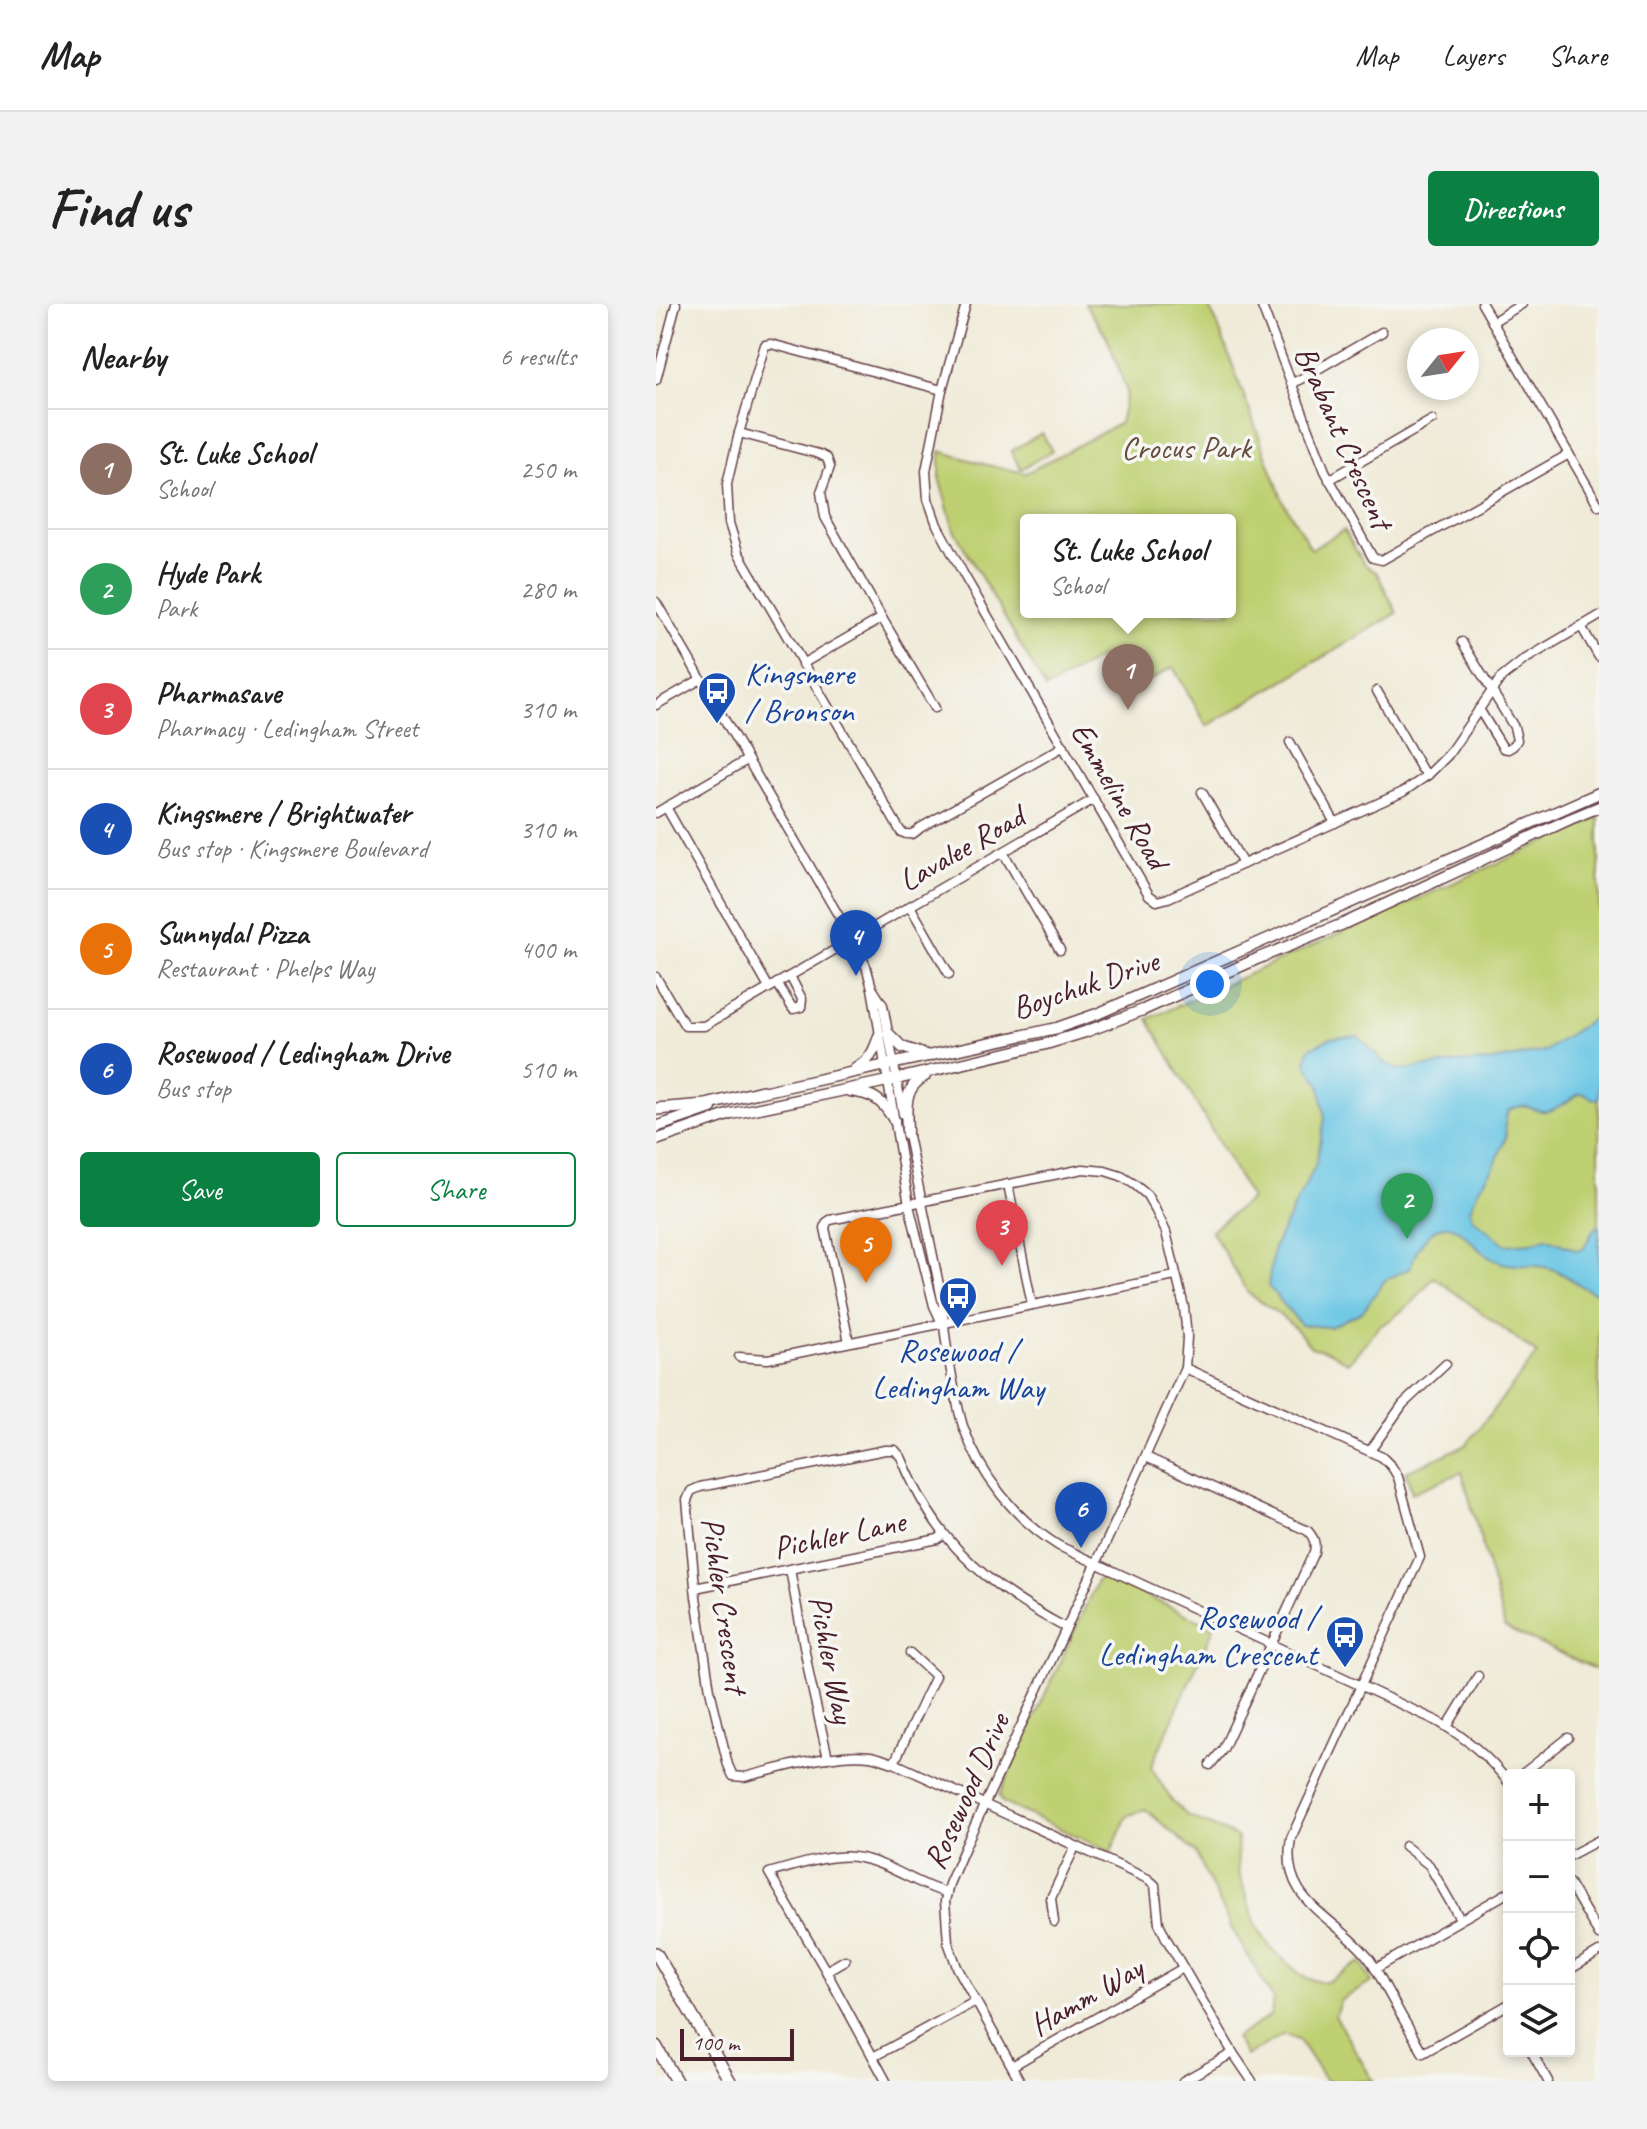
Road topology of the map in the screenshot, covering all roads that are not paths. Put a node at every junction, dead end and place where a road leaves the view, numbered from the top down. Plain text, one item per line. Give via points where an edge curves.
1 (676, 304) edge
2 (966, 304) edge
3 (1261, 304) edge
4 (1482, 304) edge
5 (1522, 304) edge
6 (1492, 322) junction
7 (1382, 332) dead end
8 (656, 380) edge
9 (1291, 383) junction
10 (942, 390) junction
11 (1432, 420) dead end
12 (739, 433) junction
13 (1569, 454) junction
14 (1329, 480) junction
15 (1599, 485) edge
16 (1590, 491) junction
17 (1599, 506) edge
18 (656, 602) edge
19 (1599, 616) edge
20 (882, 618) junction
21 (1581, 626) junction
22 (1462, 642) dead end
23 (1599, 657) edge
24 (802, 664) junction
25 (701, 679) junction
26 (1492, 690) junction
27 (1377, 691) dead end
28 (656, 705) edge
29 (935, 708) dead end
30 (1479, 709) junction
31 (1290, 742) dead end
32 (1064, 746) junction
33 (747, 760) junction
34 (1428, 775) junction
35 (1202, 792) dead end
36 (1599, 793) edge
37 (1094, 799) junction
38 (666, 807) junction
39 (1599, 807) edge
40 (656, 813) edge
41 (1335, 823) junction
42 (1003, 852) junction
43 (1243, 864) junction
44 (910, 906) junction
45 (853, 940) junction
46 (1060, 950) dead end
47 (949, 974) dead end
48 (790, 976) junction
49 (656, 977) edge
50 (773, 986) junction
51 (884, 1034) junction
52 (931, 1056) junction
53 (889, 1065) junction
54 (934, 1071) junction
55 (835, 1076) junction
56 (892, 1080) junction
57 (840, 1090) junction
58 (762, 1091) junction
59 (656, 1109) edge
60 (894, 1120) junction
61 (656, 1127) edge
62 (907, 1134) junction
63 (656, 1140) edge
64 (1008, 1184) junction
65 (922, 1201) junction
66 (909, 1205) junction
67 (1175, 1276) junction
68 (1032, 1305) junction
69 (943, 1323) junction
70 (849, 1342) junction
71 (739, 1357) dead end
72 (1446, 1364) dead end
73 (1185, 1368) junction
74 (1370, 1451) junction
75 (1146, 1457) junction
76 (944, 1534) junction
77 (1095, 1564) junction
78 (790, 1569) junction
79 (695, 1588) junction
80 (1066, 1628) junction
81 (1271, 1645) junction
82 (910, 1653) dead end
83 (1478, 1676) dead end
84 (1360, 1685) junction
85 (1447, 1727) junction
86 (1568, 1738) dead end
87 (828, 1758) junction
88 (894, 1763) junction
89 (1210, 1765) dead end
90 (1529, 1769) edge
91 (1503, 1776) edge
92 (985, 1804) junction
93 (1599, 1840) edge
94 (1405, 1846) dead end
95 (1075, 1847) junction
96 (1575, 1853) edge
97 (947, 1893) junction
98 (1575, 1893) edge
99 (1503, 1895) edge
100 (1460, 1919) junction
101 (1054, 1922) dead end
102 (1599, 1935) edge
103 (656, 1951) edge
104 (1599, 1952) edge
105 (845, 1960) dead end
106 (1575, 1966) edge
107 (1183, 1968) junction
108 (1375, 1969) junction
109 (826, 1971) junction
110 (976, 2001) junction
111 (1503, 2011) edge
112 (656, 2046) edge
113 (1233, 2053) junction
114 (873, 2057) junction
115 (1534, 2057) edge
116 (1012, 2066) junction
117 (676, 2081) edge
118 (730, 2081) edge
119 (886, 2081) edge
120 (1020, 2081) edge
121 (1183, 2081) edge
122 (1252, 2081) edge
123 (1548, 2081) edge

1 - 8 street
2 - 10 street, Emmeline Road
3 - 9 street, Brabant Crescent
4 - 6 street
5 - 6 street
6 - 13 street
7 - 9 street
9 - 14 street, Brabant Crescent
10 - 12 street via 765,345
10 - 32 street, Emmeline Road via 926,471 932,512
11 - 14 street
12 - 20 street via 827,458 830,467 821,492 825,517
12 - 24 street via 727,484 729,523 738,552
13 - 14 street, Brabant Crescent via 1378,561
13 - 16 street
15 - 16 street
16 - 17 street
18 - 25 street
19 - 21 street, Emmeline Road
20 - 24 street
20 - 29 street
21 - 23 street
21 - 26 street, Emmeline Road via 1524,660
22 - 26 street
24 - 32 street via 896,827 908,835
25 - 28 street
25 - 33 street
26 - 30 street, Emmeline Road
26 - 30 street via 1517,734 1513,746 1503,748
27 - 34 street
30 - 34 street, Emmeline Road
31 - 41 street
32 - 37 street, Emmeline Road
33 - 38 street
33 - 45 street
34 - 41 street, Emmeline Road
35 - 43 street
36 - 52 main road, Boychuk Drive via 1097,1014
37 - 42 street, Lavalee Road
37 - 43 street, Emmeline Road via 1157,901
38 - 40 street
38 - 50 street
39 - 54 main road, Boychuk Drive via 1143,1010 1046,1044
41 - 43 street, Emmeline Road
42 - 44 street, Lavalee Road
42 - 46 street
44 - 45 street, Lavalee Road
44 - 47 street
45 - 48 street, Lavalee Road
45 - 51 street via 866,966
48 - 50 street, Lavalee Road
48 - 50 street via 801,1007 793,1009
49 - 50 street, Lavalee Road via 685,1026 704,1026
51 - 52 main road via 902,1047
51 - 53 street
51 - 55 main road via 867,1062
52 - 53 main road, Boychuk Drive
53 - 55 main road, Boychuk Drive
53 - 56 street
54 - 56 main road, Boychuk Drive
54 - 62 main road via 907,1095
55 - 58 main road, Boychuk Drive
56 - 57 main road, Boychuk Drive
56 - 60 street
56 - 62 street
57 - 60 main road via 874,1097
57 - 63 main road, Boychuk Drive via 731,1114
58 - 59 highway via 706,1105
58 - 61 main road, Boychuk Drive
60 - 66 street
62 - 65 street
64 - 65 street
64 - 67 street via 1083,1169 1121,1176 1147,1195 1156,1211
64 - 68 street
65 - 66 street
65 - 69 street
66 - 69 street
66 - 70 street via 827,1222
67 - 68 street
67 - 73 street via 1184,1307
68 - 69 street
69 - 70 street
69 - 77 street via 964,1427 993,1484 1042,1536
70 - 71 street via 768,1359
72 - 74 street via 1403,1404
73 - 74 street
73 - 75 street, Rosewood Drive
74 - 84 street via 1394,1470 1420,1557
75 - 77 street, Rosewood Drive
75 - 81 street via 1314,1537 1314,1552
76 - 78 street, Pichler Lane
76 - 79 street, Pichler Crescent via 895,1450 700,1487 687,1500
76 - 80 street, Pichler Crescent via 982,1575
77 - 80 street, Rosewood Drive
77 - 81 street
78 - 79 street, Pichler Lane
78 - 87 street, Pichler Way
79 - 87 street, Pichler Crescent via 710,1690 733,1776
80 - 92 street, Rosewood Drive
81 - 84 street
81 - 89 street via 1223,1749
82 - 88 street via 935,1676
83 - 85 street
84 - 85 street
84 - 108 street via 1291,1838 1289,1866 1297,1889
85 - 91 street
86 - 90 street
87 - 88 street, Pichler Crescent via 872,1756
88 - 92 street, Pichler Crescent
92 - 95 street, Pichler Crescent
92 - 97 street, Rosewood Drive
93 - 96 street
94 - 100 street via 1429,1865
95 - 101 street via 1051,1898
95 - 107 street, Pichler Crescent via 1155,1885 1159,1923
97 - 109 street via 858,1857 769,1873
97 - 110 street, Rosewood Drive via 948,1942
98 - 102 street
99 - 100 street
100 - 108 street
103 - 118 highway
104 - 106 street
105 - 109 street
107 - 113 street
107 - 116 street, Hamm Way
108 - 111 street via 1423,2053
109 - 114 street
110 - 114 street
110 - 116 street, Rosewood Drive
112 - 117 highway
113 - 121 street
113 - 122 street
114 - 119 street
115 - 123 street
116 - 120 street, Rosewood Drive

